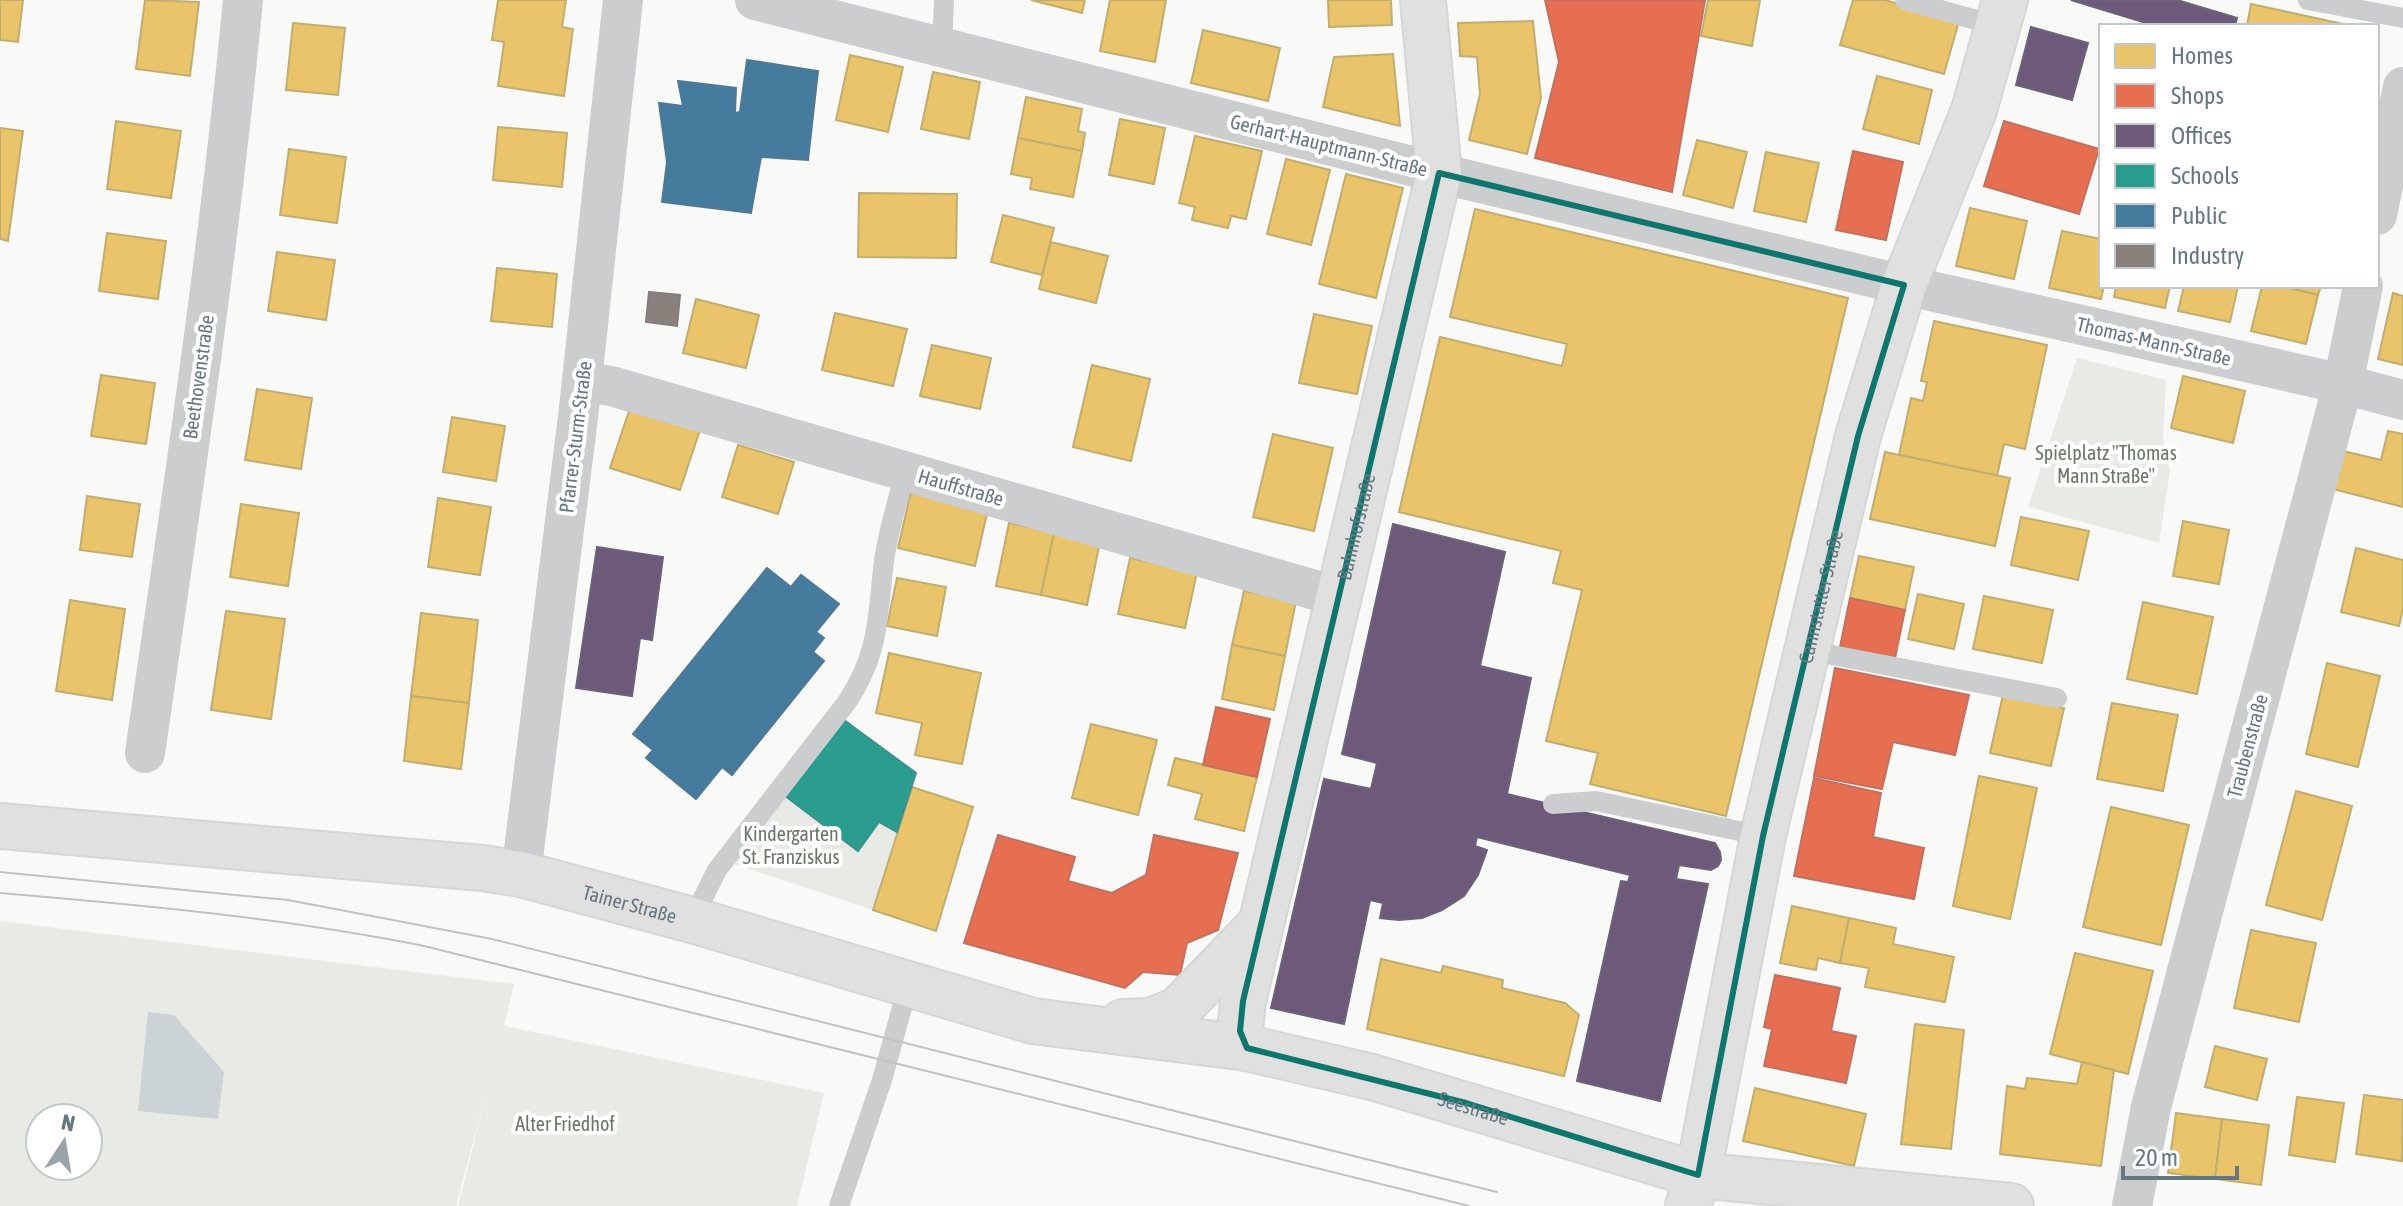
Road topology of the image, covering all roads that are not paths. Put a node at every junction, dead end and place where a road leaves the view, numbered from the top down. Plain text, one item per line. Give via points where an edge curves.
1 (243, 0) edge
2 (623, 0) edge
3 (755, 0) edge
4 (944, 0) edge
5 (1423, 0) edge
6 (1905, 0) edge
7 (2308, 0) edge
8 (2002, 13) edge
9 (2403, 18) edge
10 (942, 47) junction
11 (2403, 87) edge
12 (1439, 173) junction
13 (2379, 205) edge
14 (1904, 285) junction
15 (2363, 288) edge
16 (582, 382) junction
17 (2343, 384) junction
18 (2403, 400) edge
19 (905, 471) junction
20 (1339, 597) junction
21 (1806, 650) junction
22 (2057, 698) dead end
23 (145, 753) dead end
24 (1553, 804) dead end
25 (0, 826) edge
26 (1763, 836) junction
27 (521, 874) junction
28 (692, 920) junction
29 (1262, 923) junction
30 (908, 986) junction
31 (1085, 1029) junction
32 (1247, 1048) junction
33 (1693, 1190) edge
34 (839, 1206) edge
35 (2011, 1206) edge
36 (2132, 1206) edge

1 - 23 street, Beethovenstraße via 232,120
2 - 16 street, Pfarrer-Sturm-Straße
3 - 10 street, Gerhart-Hauptmann-Straße
4 - 10 lane
5 - 12 street, Bahnhofstraße
6 - 8 lane
7 - 9 lane
8 - 14 street, Cannstatter Straße via 1974,110
10 - 12 street, Gerhart-Hauptmann-Straße
11 - 13 street
12 - 14 street, Gerhart-Hauptmann-Straße
12 - 20 street, Bahnhofstraße
14 - 17 street, Thomas-Mann-Straße
14 - 21 street, Cannstatter Straße via 1858,436
15 - 17 street, Traubenstraße
16 - 19 street, Hauffstraße
16 - 27 street, Pfarrer-Sturm-Straße
17 - 18 street, Thomas-Mann-Straße
17 - 36 street, Traubenstraße via 2151,1107
19 - 20 street, Hauffstraße
19 - 28 lane via 884,558 874,648 862,680 717,870
20 - 29 street, Bahnhofstraße
21 - 22 lane
21 - 26 street, Cannstatter Straße
24 - 26 lane via 1596,801
25 - 27 street, Tainer Straße
26 - 33 street, Cannstatter Straße
27 - 28 street, Tainer Straße
28 - 30 street, Tainer Straße
29 - 31 street via 1178,1010 1150,1021
29 - 32 street, Bahnhofstraße via 1239,1022
30 - 31 street, Tainer Straße via 1033,1021
30 - 34 lane
31 - 32 street, Tainer Straße
32 - 33 street, Seestraße via 1466,1103
33 - 35 street, Seestraße

